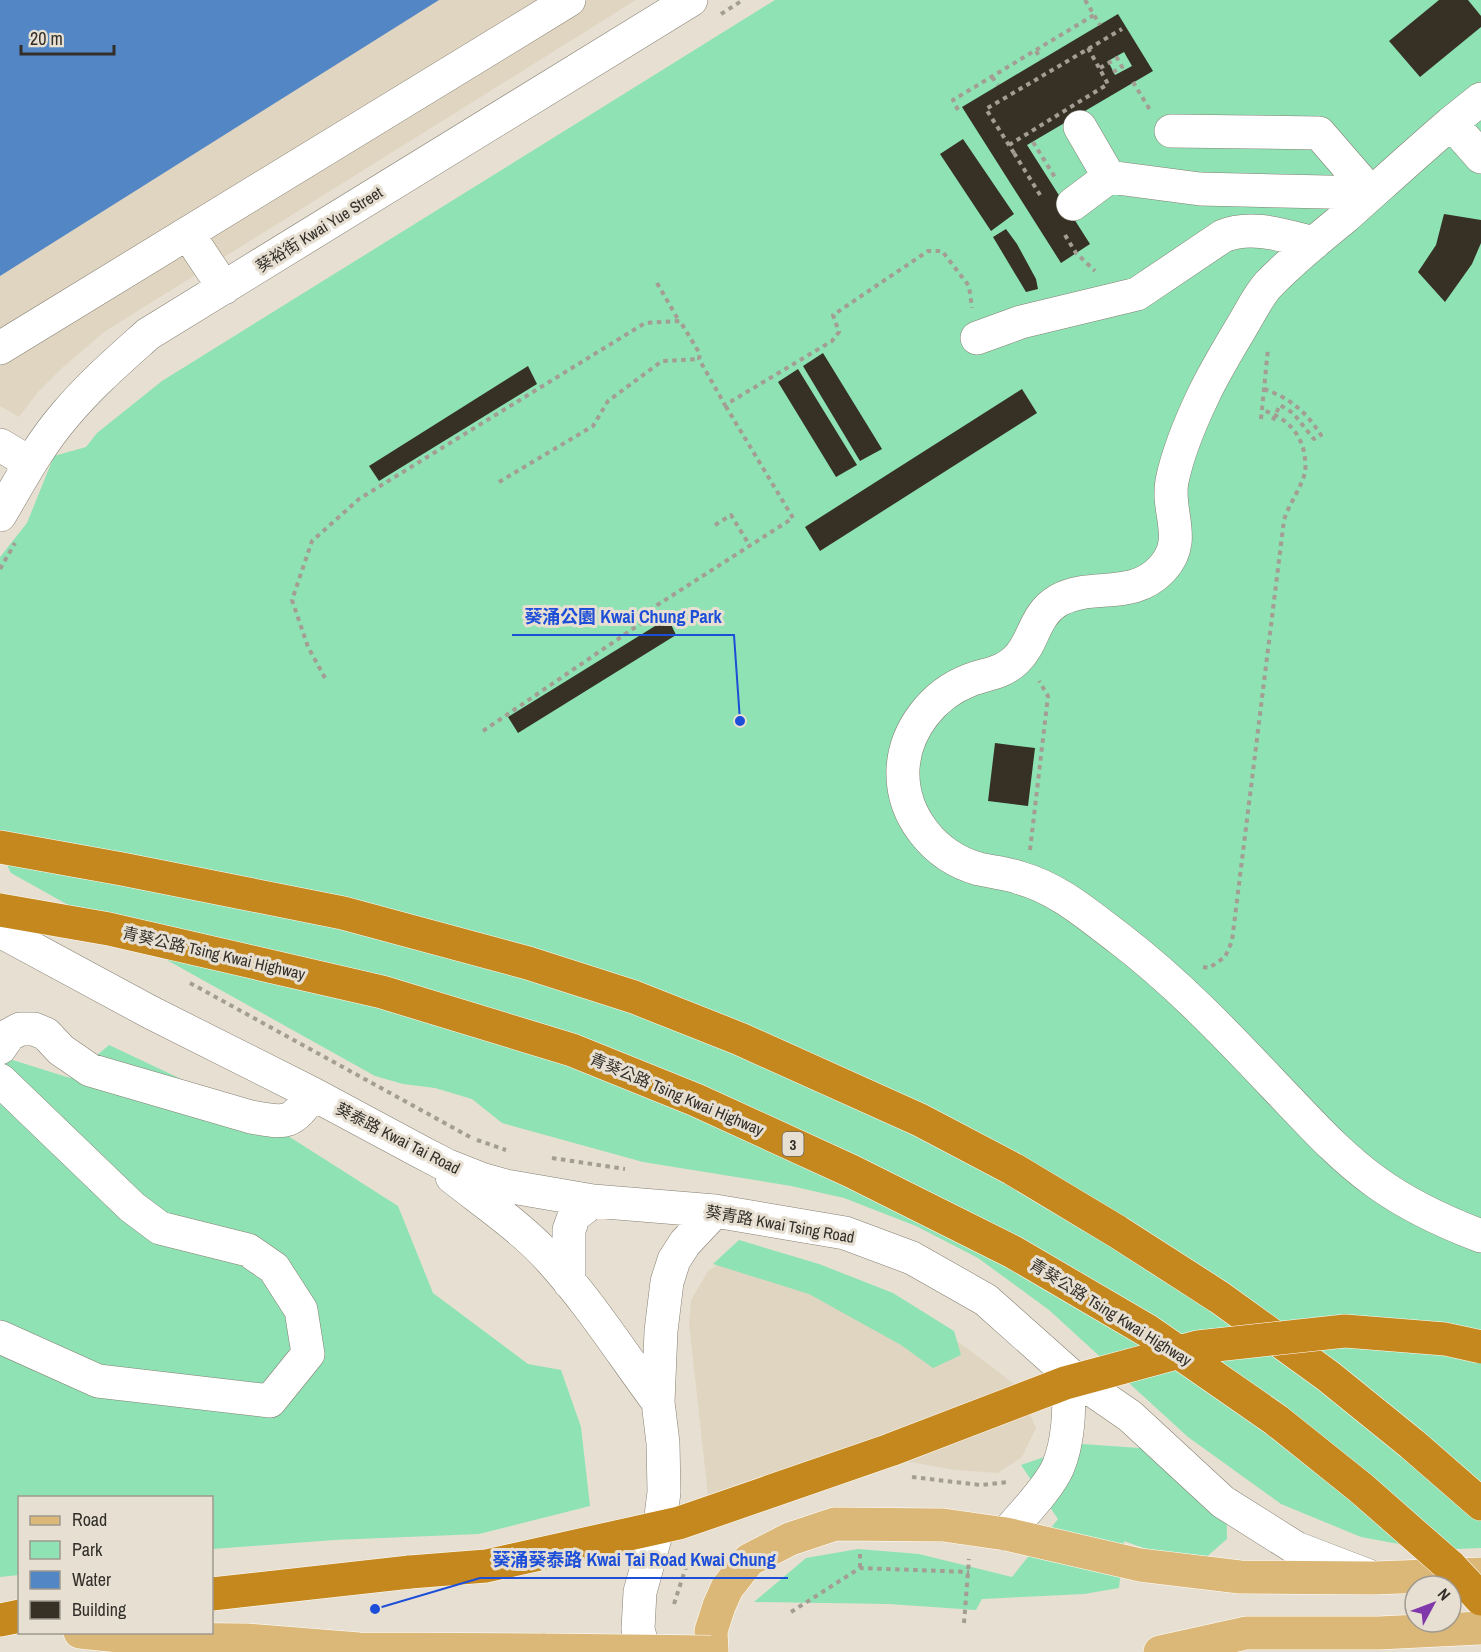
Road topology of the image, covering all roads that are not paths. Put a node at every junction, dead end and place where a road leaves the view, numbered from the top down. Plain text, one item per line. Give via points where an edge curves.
1 (569, 0) edge
2 (702, 9) edge
3 (1481, 99) edge
4 (1451, 123) junction
5 (1163, 124) road end
6 (1080, 127) dead end
7 (1481, 157) edge
8 (1108, 177) junction
9 (1371, 193) junction
10 (1067, 196) road end
11 (189, 234) junction
12 (1314, 243) junction
13 (224, 288) junction
14 (977, 338) road end
15 (0, 348) edge
16 (0, 445) edge
17 (30, 463) junction
18 (8, 527) edge
19 (0, 848) edge
20 (0, 910) edge
21 (0, 931) edge
22 (0, 1048) edge
23 (0, 1080) edge
24 (313, 1094) junction
25 (421, 1152) junction
26 (593, 1201) junction
27 (715, 1211) junction
28 (1481, 1236) edge
29 (569, 1282) junction
30 (0, 1337) edge
31 (1481, 1347) edge
32 (1069, 1374) junction
33 (657, 1402) junction
34 (1481, 1504) edge
35 (1006, 1534) junction
36 (1481, 1574) edge
37 (1374, 1578) junction
38 (213, 1594) edge
39 (1481, 1599) edge
40 (18, 1616) edge
41 (0, 1620) edge
42 (0, 1625) edge
43 (18, 1627) edge
44 (1481, 1628) edge
45 (99, 1634) edge
46 (354, 1651) edge
47 (644, 1652) edge
48 (712, 1652) edge
49 (1160, 1652) edge

1 - 11 street
2 - 13 street, 葵裕街 Kwai Yue Street
3 - 4 street
4 - 7 street
4 - 9 street
5 - 9 street via 1319,133
6 - 8 street
8 - 9 street via 1200,189
8 - 10 street
9 - 12 street
11 - 13 street
11 - 15 street
12 - 14 street via 1251,231 1234,232 1137,294 1021,322
12 - 28 street via 1266,288 1204,394 1172,481 1176,538 1169,560 1154,577 1134,588 1077,594 1058,601 1039,619 1018,658 1000,671 960,684 933,703 909,740 903,770 906,794 914,819 936,847 965,864 1053,890 1155,966 1330,1144 1375,1181 1433,1217
13 - 17 street, 葵裕街 Kwai Yue Street via 148,334 112,366 64,415
16 - 17 street
17 - 18 street, 葵裕街 Kwai Yue Street
19 - 34 highway via 343,914 528,963 634,997 740,1039 920,1120 1013,1168 1118,1232 1219,1297 1328,1376
20 - 39 highway, 青葵公路 Tsing Kwai Highway / 3, bridge via 109,929 382,992 549,1043 696,1100 851,1171 1013,1252 1148,1331 1276,1420 1361,1488 1451,1567
21 - 24 street, 葵泰路 Kwai Tai Road
22 - 24 street via 9,1035 20,1029 34,1029 46,1034 90,1070 274,1122 294,1117
23 - 30 street via 132,1207 160,1228 248,1250 274,1268 301,1310 308,1354 270,1401 98,1381
24 - 25 street, 葵泰路 Kwai Tai Road
25 - 26 street, 葵泰路 Kwai Tai Road via 506,1186
25 - 29 street via 534,1244
26 - 27 street, 葵青路 Kwai Tsing Road
26 - 29 street via 574,1216 569,1230
27 - 32 street, 葵青路 Kwai Tsing Road via 845,1233 912,1258 986,1300
27 - 33 street via 685,1243 667,1282
29 - 33 street
31 - 38 highway, bridge via 1345,1331 1198,1347 1065,1383 890,1450 679,1523 486,1566
32 - 35 street via 1068,1421 1058,1469
32 - 37 street, 葵青路 Kwai Tsing Road via 1130,1416 1223,1502 1296,1548
33 - 47 street via 664,1492 640,1592 638,1629
35 - 37 main road via 1140,1565 1194,1572 1240,1577
35 - 48 main road via 943,1525 835,1524 790,1539 749,1560 727,1588 711,1631
36 - 37 main road
40 - 41 highway
42 - 43 main road
44 - 49 main road via 1246,1633
45 - 46 main road via 148,1639 246,1640
46 - 48 main road, bridge

